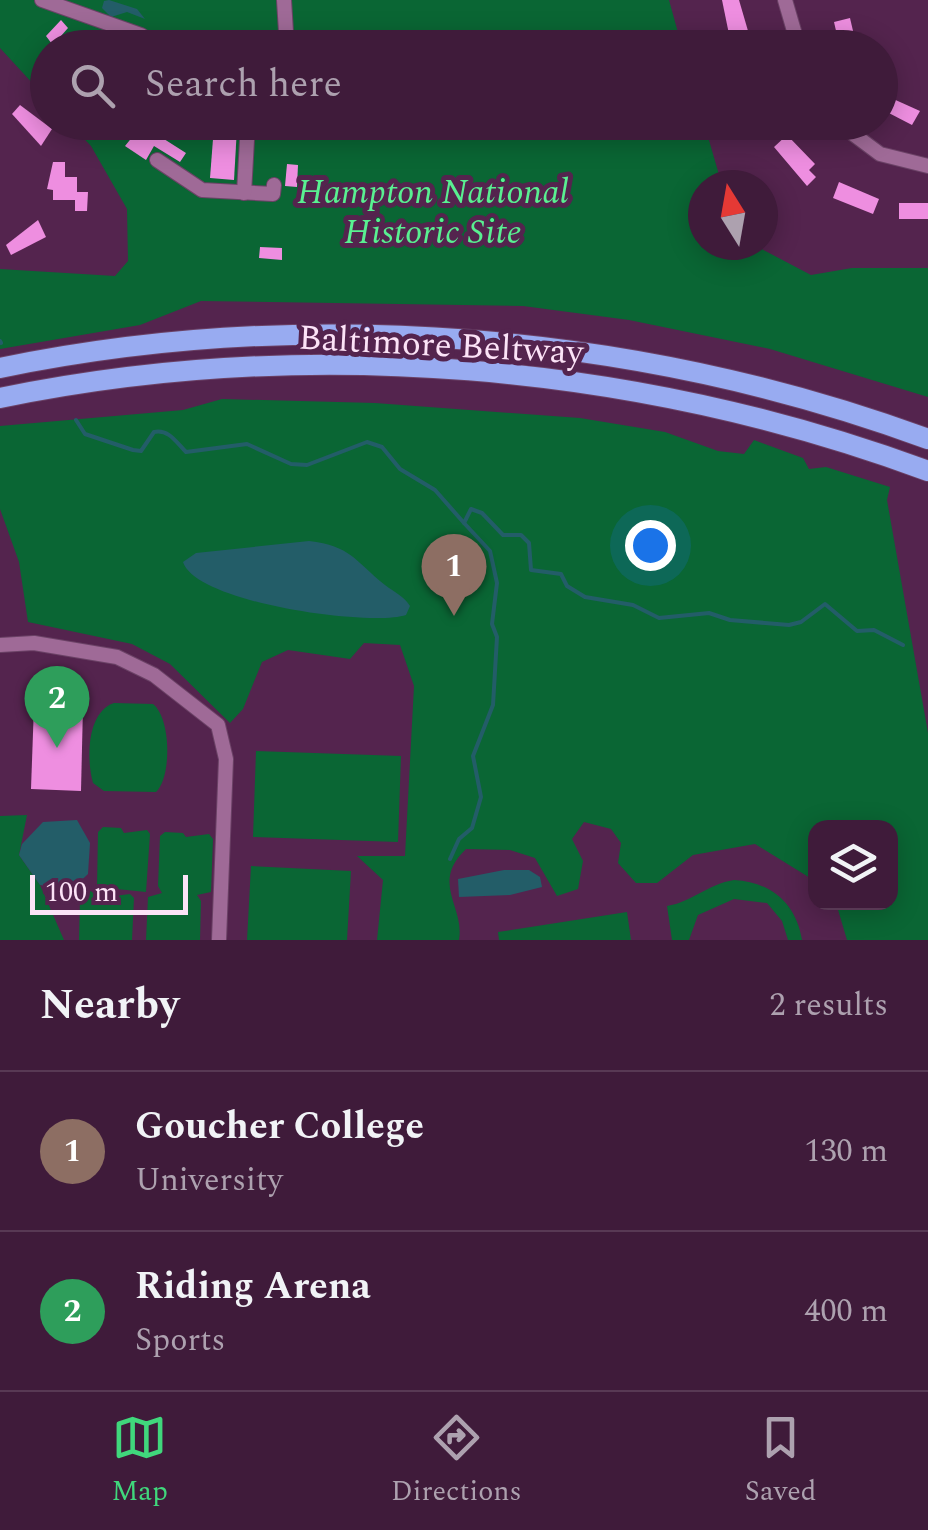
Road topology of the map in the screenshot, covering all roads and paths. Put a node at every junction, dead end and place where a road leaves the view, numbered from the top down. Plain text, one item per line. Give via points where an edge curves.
1 (42, 0) edge
2 (284, 0) edge
3 (787, 0) edge
4 (94, 10) edge
5 (129, 30) edge
6 (285, 30) edge
7 (794, 30) edge
8 (247, 140) edge
9 (861, 140) edge
10 (156, 160) dead end
11 (928, 166) edge
12 (274, 185) dead end
13 (244, 193) junction
14 (0, 368) edge
15 (0, 398) edge
16 (928, 440) edge
17 (928, 471) edge
18 (0, 645) edge
19 (219, 940) edge

1 - 4 street
2 - 6 street
3 - 7 street
4 - 5 street
8 - 13 street
9 - 11 street via 880,154
10 - 13 street via 202,190
12 - 13 street via 273,194
14 - 16 highway, Baltimore Beltway via 259,338 478,342 730,381
15 - 17 highway, Baltimore Beltway via 100,381 260,368 496,373 725,411
18 - 19 street via 34,642 116,657 154,675 218,725 226,759

